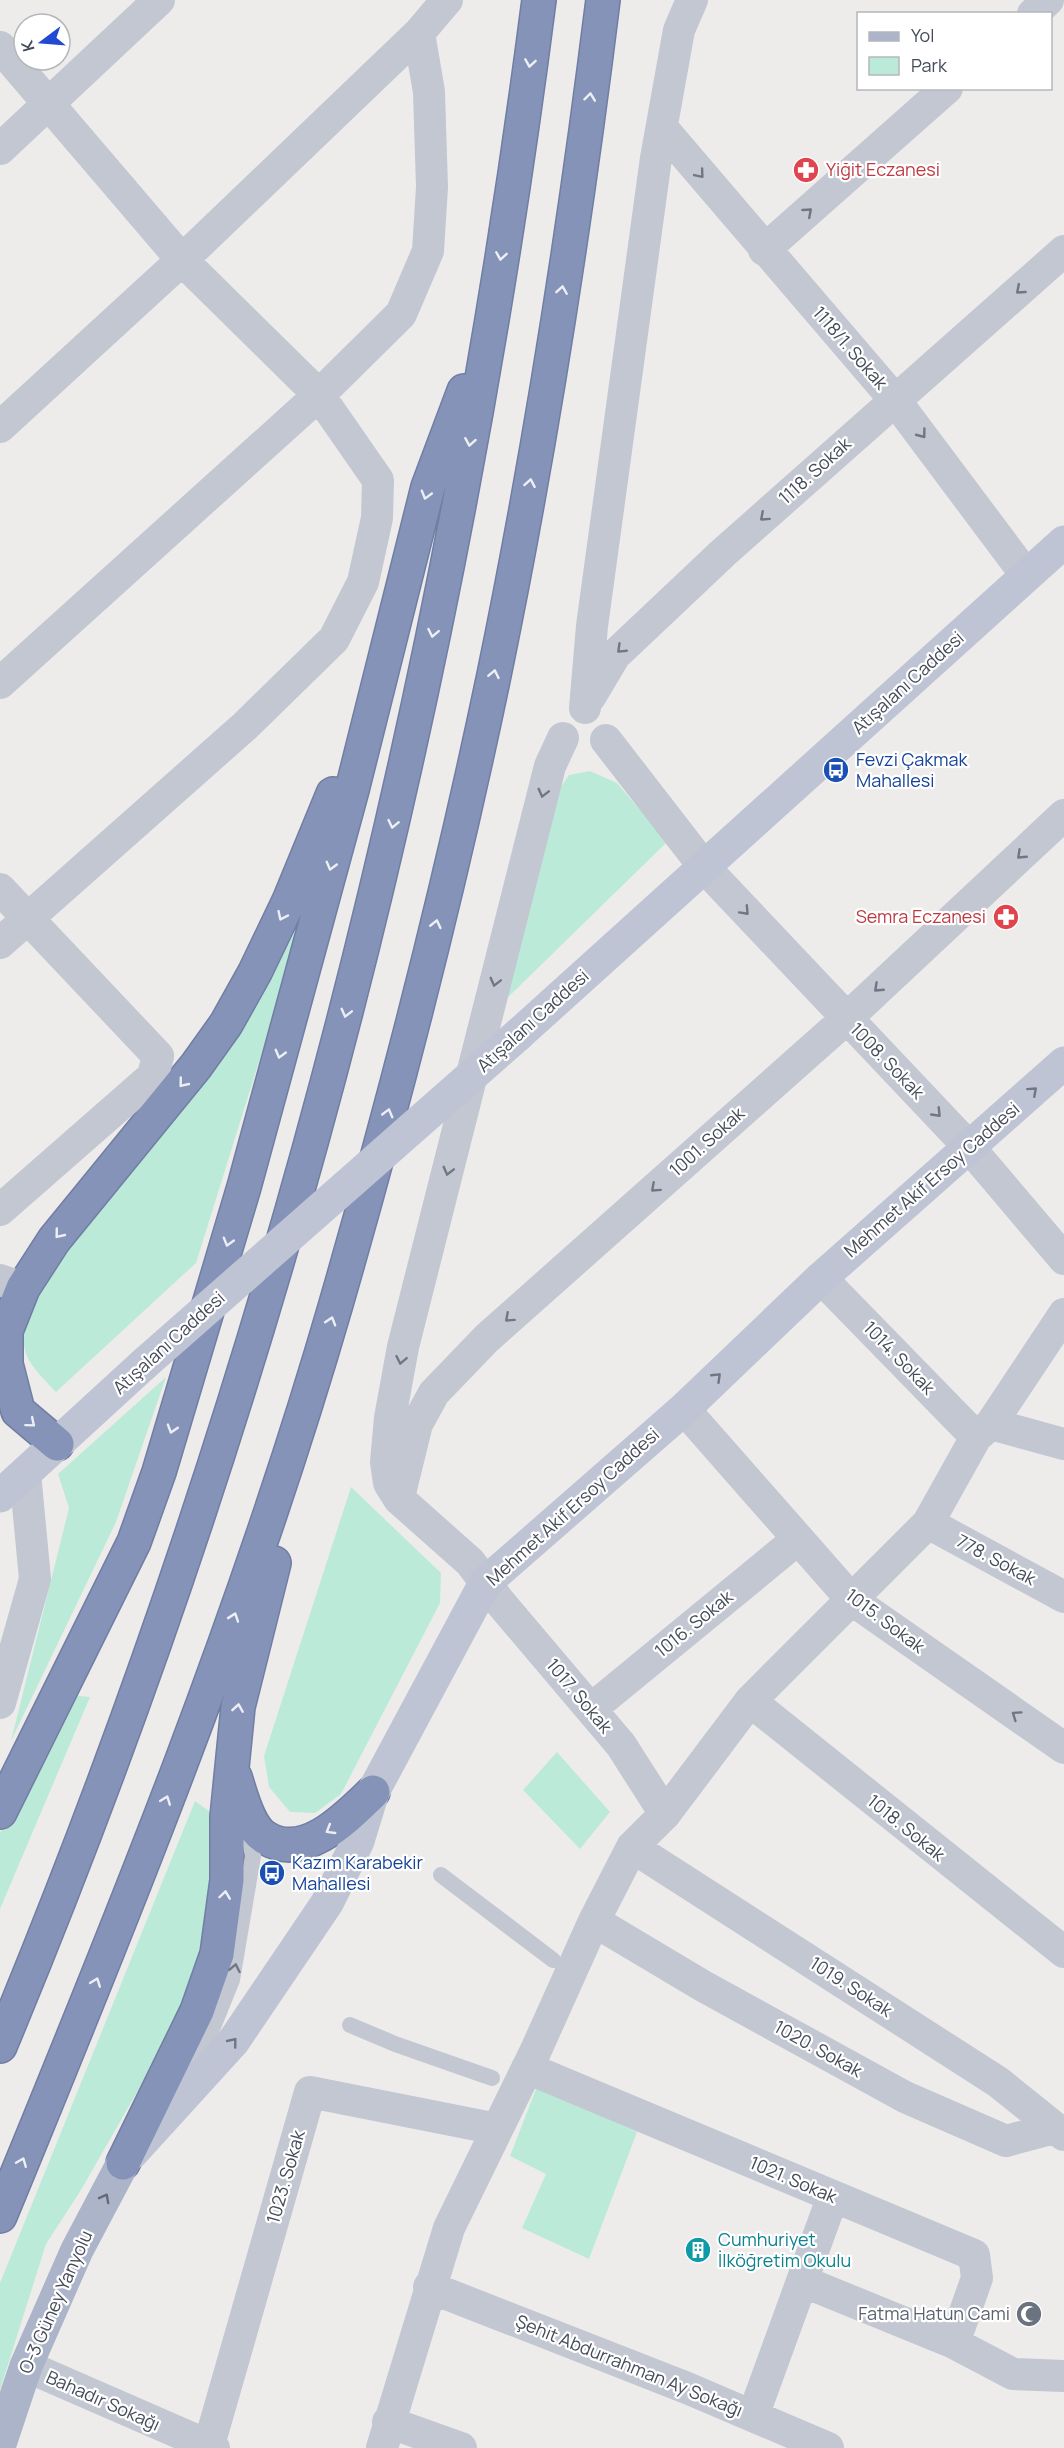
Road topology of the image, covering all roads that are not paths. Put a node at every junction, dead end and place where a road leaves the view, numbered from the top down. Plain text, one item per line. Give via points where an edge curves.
1 (159, 0) edge
2 (447, 0) edge
3 (692, 0) edge
4 (1048, 0) edge
5 (539, 3) edge
6 (602, 5) edge
7 (1035, 12) edge
8 (419, 33) junction
9 (0, 47) edge
10 (945, 90) edge
11 (48, 105) junction
12 (663, 129) junction
13 (0, 149) edge
14 (764, 250) junction
15 (1064, 251) edge
16 (182, 260) junction
17 (491, 322) junction
18 (319, 395) junction
19 (895, 400) junction
20 (0, 427) edge
21 (1064, 542) edge
22 (1026, 575) junction
23 (389, 647) junction
24 (0, 683) edge
25 (585, 708) junction
26 (563, 738) junction
27 (606, 740) junction
28 (1064, 815) edge
29 (705, 868) junction
30 (0, 890) edge
31 (27, 919) junction
32 (0, 943) edge
33 (846, 1019) junction
34 (1064, 1064) edge
35 (969, 1147) junction
36 (0, 1210) edge
37 (1064, 1259) edge
38 (821, 1278) junction
39 (12, 1284) edge
40 (1060, 1329) edge
41 (3, 1338) edge
42 (313, 1377) junction
43 (684, 1409) junction
44 (984, 1431) junction
45 (57, 1444) junction
46 (1064, 1444) edge
47 (25, 1473) junction
48 (0, 1496) edge
49 (399, 1499) junction
50 (928, 1523) junction
51 (798, 1539) junction
52 (485, 1583) junction
53 (1064, 1597) edge
54 (852, 1600) junction
55 (750, 1701) junction
56 (0, 1704) edge
57 (591, 1709) junction
58 (1064, 1748) edge
59 (232, 1766) junction
60 (374, 1792) junction
61 (0, 1812) edge
62 (665, 1815) junction
63 (632, 1847) junction
64 (441, 1875) dead end
65 (594, 1921) junction
66 (1064, 1952) edge
67 (553, 1960) dead end
68 (350, 2025) dead end
69 (0, 2046) edge
70 (527, 2068) junction
71 (492, 2078) dead end
72 (497, 2129) junction
73 (1059, 2131) edge
74 (123, 2163) junction
75 (833, 2196) junction
76 (0, 2216) edge
77 (802, 2281) junction
78 (429, 2287) junction
79 (954, 2343) junction
80 (26, 2366) junction
81 (1064, 2376) edge
82 (753, 2416) junction
83 (385, 2435) edge
84 (0, 2445) edge
85 (212, 2447) edge
86 (460, 2448) edge
87 (828, 2448) edge

1 - 11 street
2 - 8 street
3 - 12 street via 679,30
4 - 7 street
5 -> 17 highway
42 -> 6 highway via 411,1030 495,670 549,374
8 - 16 street
8 - 18 street via 429,93 432,187 428,251 401,314
9 - 11 street
14 -> 10 street
11 - 13 street
11 - 16 street
12 -> 14 street, 1118/1. Sokak
12 - 25 street via 592,626
14 - 19 street, 1118/1. Sokak
15 -> 19 street, 1118. Sokak
16 - 18 street
16 - 20 street
17 -> 23 highway via 428,487
17 -> 69 highway via 429,656 389,842 302,1181 216,1467 173,1592 122,1735
18 - 24 street
18 - 31 street via 378,480 377,518 363,582 334,639 245,726
19 -> 22 street, 1118/1. Sokak
19 -> 25 street, 1118. Sokak via 615,655
21 - 22 main road, Atışalanı Caddesi
22 - 29 main road, Atışalanı Caddesi
23 -> 39 highway via 317,834 255,972 225,1024 196,1066 54,1240
23 -> 61 highway via 244,1187 159,1472 134,1542
25 - 26 street via 576,709 565,719
25 - 27 street via 604,718
26 - 27 street via 569,747 582,754 596,751
26 -> 49 street via 550,766 404,1347 386,1462 389,1483
27 - 29 street, 1008. Sokak
28 -> 33 street, 1001. Sokak
29 -> 33 street, 1008. Sokak
29 - 45 main road, Atışalanı Caddesi, bridge
30 - 31 street
31 - 32 street
31 - 36 street via 158,1056 153,1076
33 -> 35 street, 1008. Sokak
33 -> 49 street, 1001. Sokak via 487,1338 434,1393 417,1424
35 -> 34 main road, Mehmet Akif Ersoy Caddesi
35 - 37 street, 1008. Sokak
35 - 38 main road, Mehmet Akif Ersoy Caddesi
43 -> 38 main road, Mehmet Akif Ersoy Caddesi
38 - 44 street, 1014. Sokak
39 - 41 highway
40 - 44 street
41 -> 45 highway via 18,1411
59 -> 42 highway via 238,1707 277,1554
76 -> 42 highway via 205,1701
43 - 51 street, 1015. Sokak
43 - 52 main road, Mehmet Akif Ersoy Caddesi
44 - 46 street
44 - 50 street
45 - 47 main road, Atışalanı Caddesi
47 - 48 main road, Atışalanı Caddesi
47 - 56 street via 35,1579
49 - 52 street, 1017. Sokak via 470,1562
50 - 53 street, 778. Sokak
50 - 54 street
51 - 54 street, 1015. Sokak
51 - 57 street, 1016. Sokak
52 - 57 street, 1017. Sokak
52 - 60 main road, Mehmet Akif Ersoy Caddesi
54 - 55 street
58 -> 54 street, 1015. Sokak
55 - 62 street
55 - 66 street, 1018. Sokak
57 - 62 street, 1017. Sokak via 621,1745
60 -> 59 highway via 327,1833 303,1841 276,1842 264,1838 253,1822
74 -> 59 highway via 197,2011 217,1954 227,1880
74 -> 60 main road, Mehmet Akif Ersoy Caddesi via 233,2042 277,1980 337,1882 358,1841
62 - 63 street
63 - 65 street
63 - 73 street, 1019. Sokak via 998,2082
64 - 67 lane
65 - 70 street
65 - 73 street, 1020. Sokak via 905,2097 1006,2140
68 - 71 lane
70 - 72 street
70 - 75 street, 1021. Sokak
72 - 78 street via 449,2228
72 - 85 street, 1023. Sokak via 310,2092
80 -> 74 main road, O-3 Güney Yanyolu via 77,2250
75 - 77 street
75 - 79 street, 1021. Sokak via 974,2255 977,2278
77 - 79 street
77 - 82 street
78 - 82 street, Şehit Abdurrahman Ay Sokağı
78 - 83 street
79 - 81 street via 1013,2374
80 - 84 main road, O-3 Güney Yanyolu
80 - 85 street, Bahadır Sokağı
82 - 87 street, Şehit Abdurrahman Ay Sokağı
83 - 86 street

